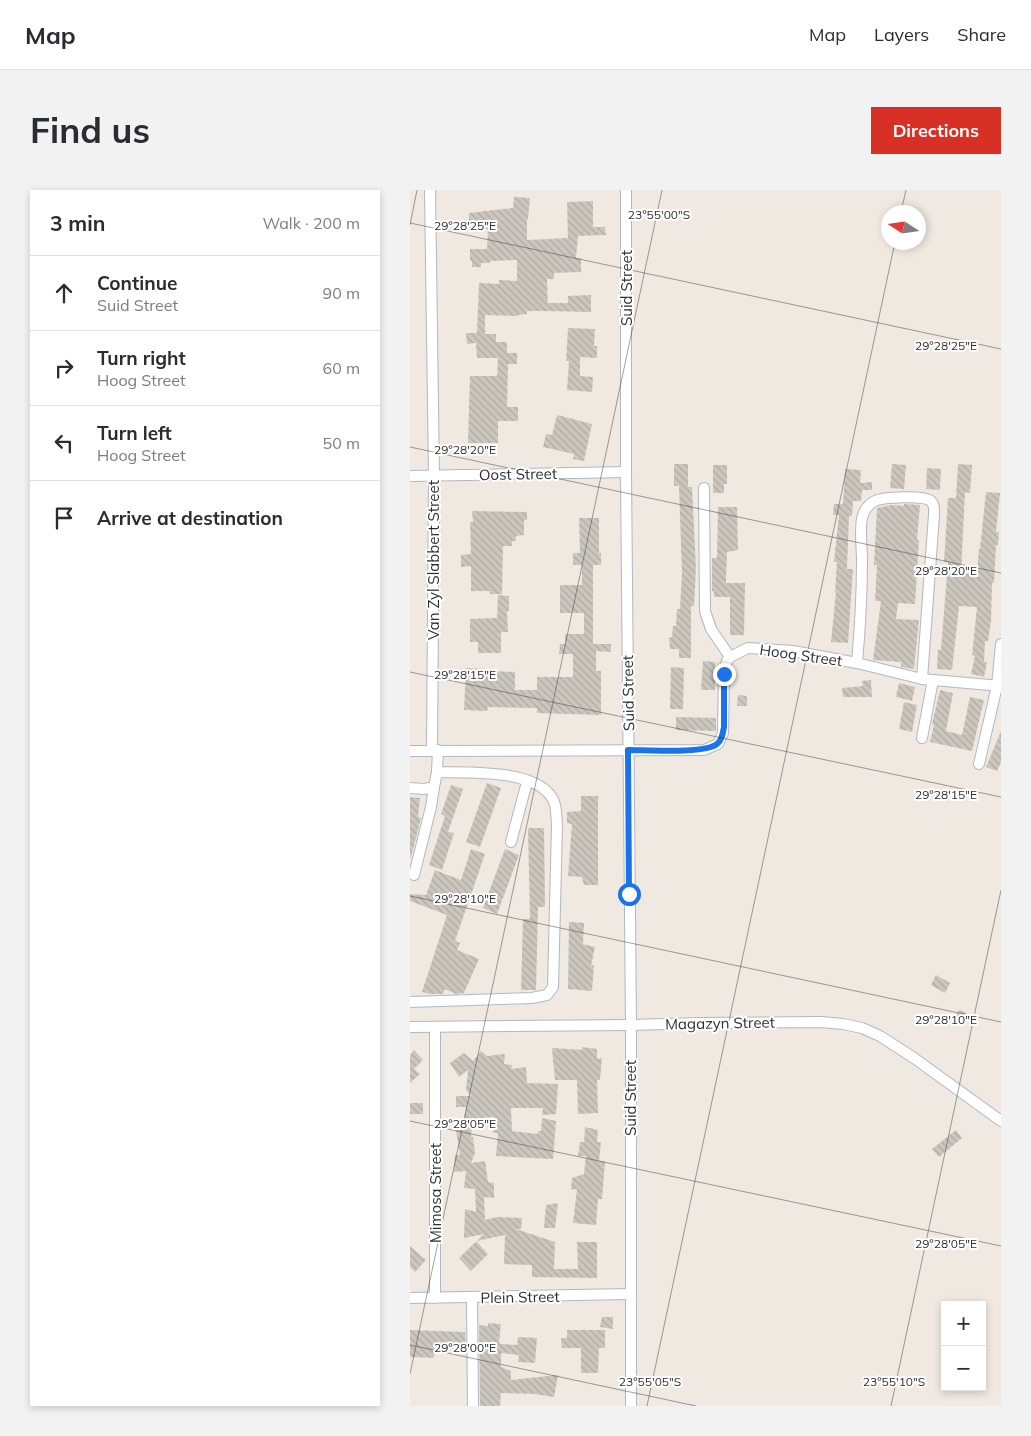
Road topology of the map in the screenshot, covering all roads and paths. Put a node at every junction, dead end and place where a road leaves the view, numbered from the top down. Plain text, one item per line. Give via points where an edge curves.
1 (430, 190) edge
2 (626, 190) edge
3 (626, 472) junction
4 (410, 476) edge
5 (434, 476) junction
6 (704, 488) dead end
7 (1001, 644) edge
8 (730, 657) junction
9 (857, 663) junction
10 (922, 679) junction
11 (933, 680) junction
12 (999, 686) edge
13 (922, 738) dead end
14 (435, 750) junction
15 (628, 750) junction
16 (410, 751) edge
17 (979, 764) dead end
18 (437, 772) junction
19 (527, 782) junction
20 (434, 787) junction
21 (410, 788) edge
22 (511, 842) dead end
23 (414, 875) dead end
24 (410, 1002) edge
25 (631, 1025) junction
26 (410, 1026) edge
27 (435, 1027) junction
28 (1001, 1121) edge
29 (631, 1294) junction
30 (410, 1298) edge
31 (435, 1298) junction
32 (472, 1298) junction
33 (473, 1406) edge
34 (631, 1406) edge

1 - 5 street, Van Zyl Slabbert Street
2 - 3 street, Suid Street
3 - 5 street, Oost Street
3 - 15 street, Suid Street
4 - 5 street, Oost Street
5 - 14 street, Van Zyl Slabbert Street
6 - 8 street via 705,612 711,629
7 - 12 street
8 - 9 street, Hoog Street via 748,648 793,651
8 - 15 street via 724,674 723,734 718,744 704,750
9 - 10 street, Hoog Street
9 - 10 street via 862,611 861,518 866,508 877,500 921,497 930,500 934,506
10 - 11 street, Hoog Street
11 - 12 street, Hoog Street
11 - 13 street
12 - 17 street
14 - 15 street
14 - 16 street
14 - 18 street, Van Zyl Slabbert Street
15 - 25 street, Suid Street
18 - 19 street via 500,774
18 - 20 street, Van Zyl Slabbert Street
19 - 22 street
19 - 24 street via 548,793 556,806 552,990 547,995 532,998
20 - 21 street
20 - 23 street, Van Zyl Slabbert Street
25 - 27 street, Magazyn Street
25 - 28 street, Magazyn Street via 822,1022 862,1028 914,1058
25 - 29 street, Suid Street
26 - 27 street, Magazyn Street
27 - 31 street, Mimosa Street
29 - 32 street, Plein Street
29 - 34 street, Suid Street
30 - 31 street, Plein Street
31 - 32 street, Plein Street
32 - 33 street

